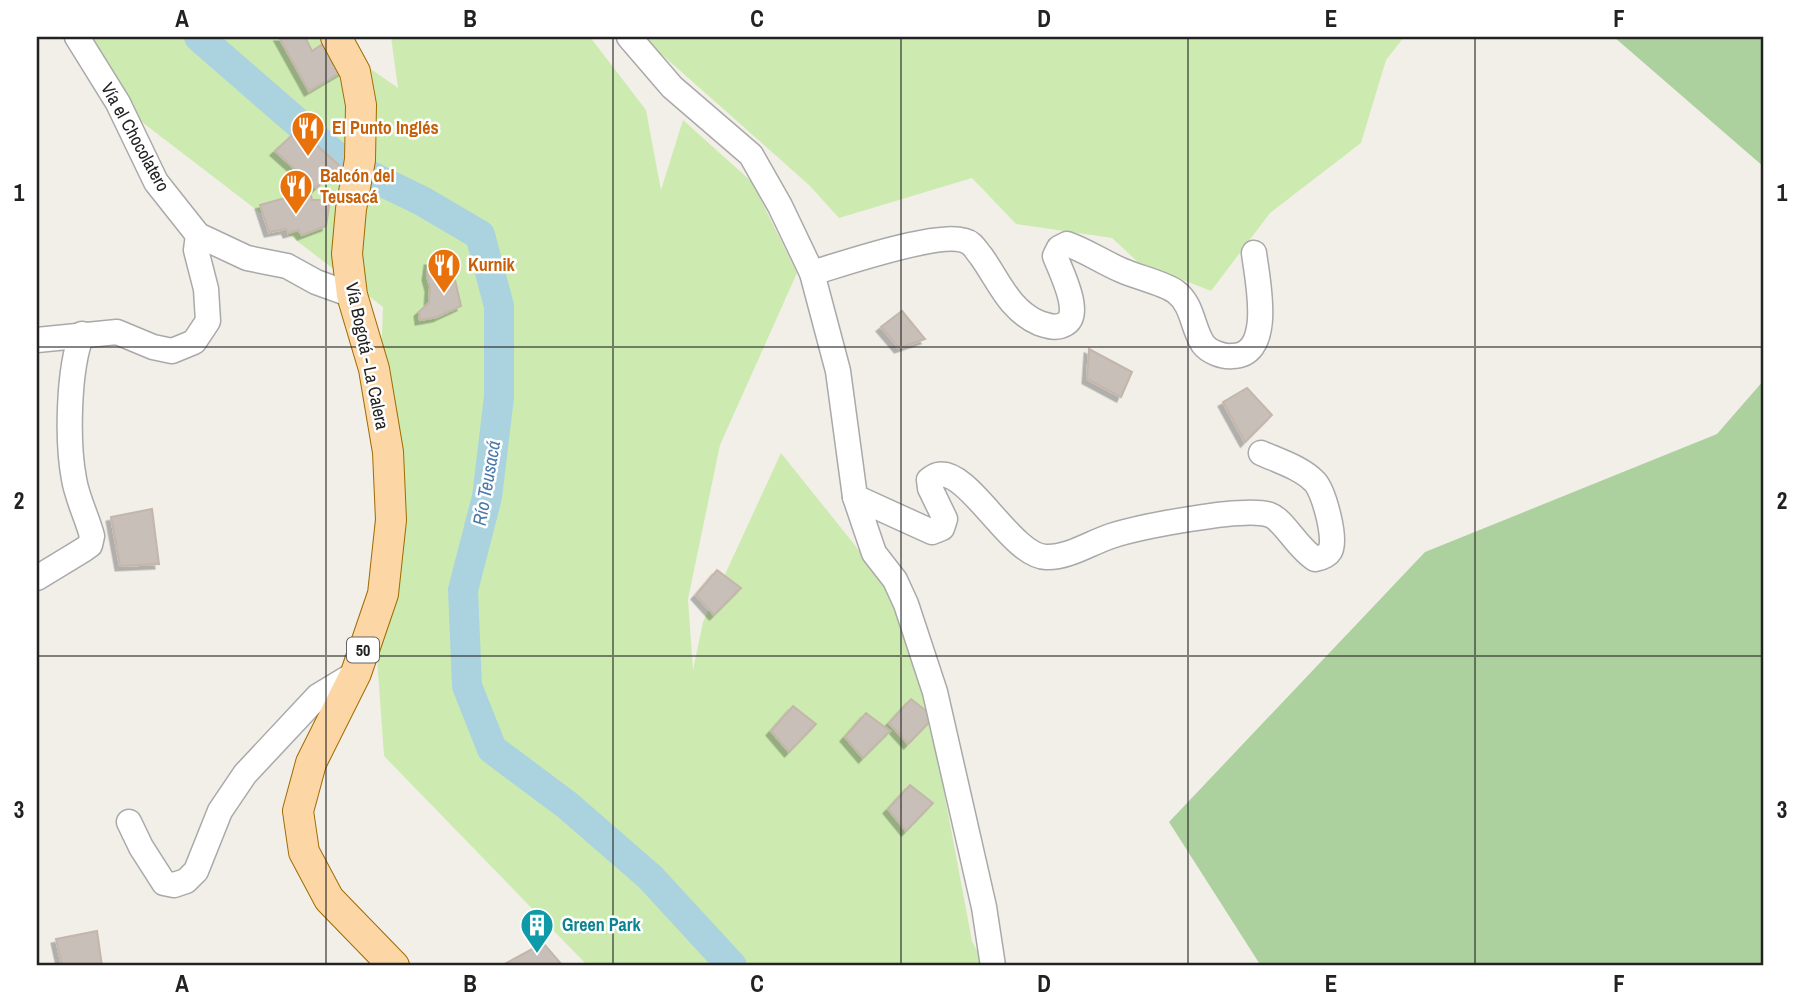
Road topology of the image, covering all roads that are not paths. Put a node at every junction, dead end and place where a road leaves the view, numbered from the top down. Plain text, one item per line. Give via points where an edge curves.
1 (77, 37) edge
2 (336, 37) edge
3 (629, 37) edge
4 (198, 235) junction
5 (1254, 253) dead end
6 (812, 273) junction
7 (352, 295) junction
8 (82, 334) junction
9 (37, 340) edge
10 (1261, 453) dead end
11 (855, 497) junction
12 (37, 578) edge
13 (355, 673) junction
14 (129, 822) dead end
15 (394, 966) edge
16 (993, 966) edge

1 - 4 street, Vía el Chocolatero via 118,103 156,182
2 - 7 main road, Vía Bogotá - La Calera / 50 via 355,72 361,105 360,160 347,254
3 - 6 street via 671,87 751,155
4 - 7 street, Vía el Chocolatero via 247,258 287,266
4 - 8 street via 196,250 208,321 194,342 172,351 117,332
5 - 6 street via 1260,332 1250,349 1234,357 1216,354 1204,344 1186,302 1174,290 1116,269 1067,244 1055,256 1073,311 1069,321 1059,327 1027,318 1004,295 971,243 958,238 880,253
6 - 11 street via 838,371
7 - 13 main road, Vía Bogotá - La Calera / 50 via 374,369 388,452 391,520 383,594
8 - 9 street
8 - 12 street via 72,371 71,454 74,481 92,536 90,545
10 - 11 street via 1317,484 1332,542 1323,557 1307,554 1281,523 1260,513 1164,524 1112,536 1053,558 1039,557 950,476 929,480 945,519 942,528 932,533
11 - 16 street via 874,553 906,604 935,692
13 - 14 street via 318,696 245,774 220,811 196,872 186,881 164,883
13 - 15 main road, Vía Bogotá - La Calera / 50 via 311,763 298,811 304,852 329,899

